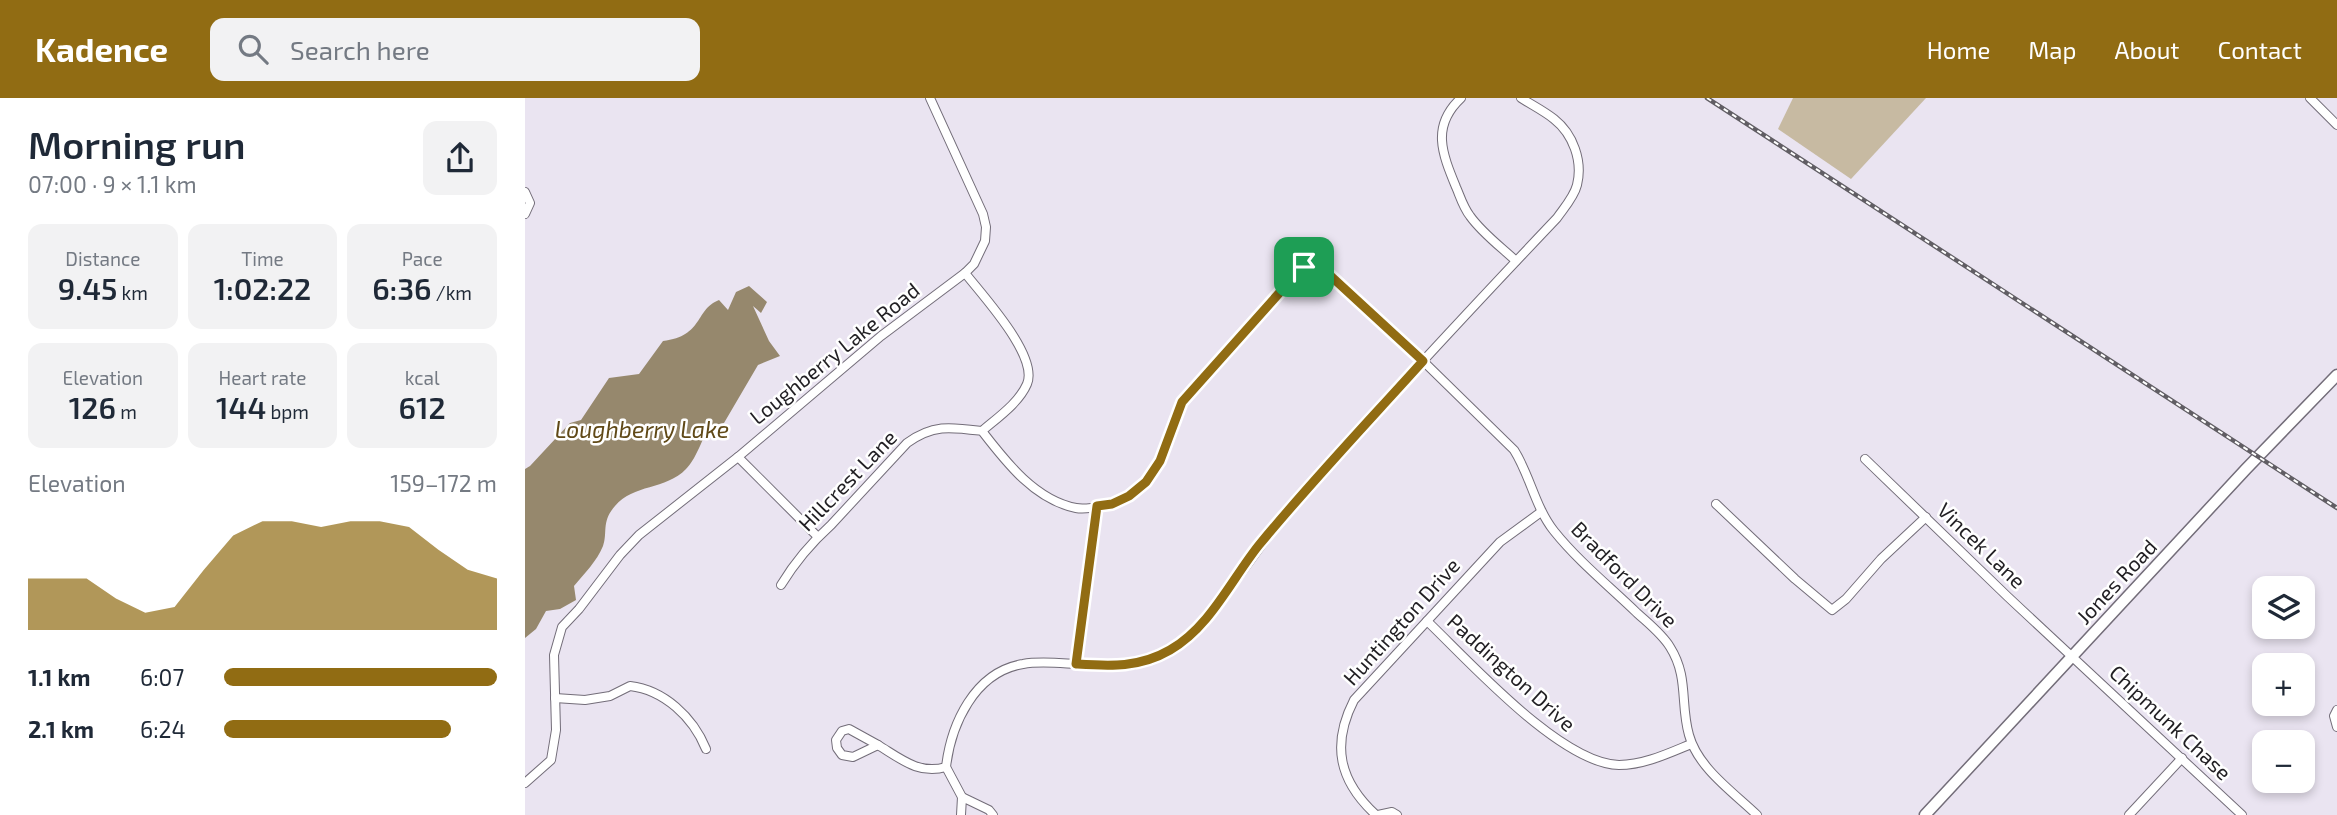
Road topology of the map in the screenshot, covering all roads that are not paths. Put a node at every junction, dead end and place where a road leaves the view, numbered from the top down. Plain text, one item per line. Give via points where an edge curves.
1 (930, 98) edge
2 (1461, 98) edge
3 (1521, 98) edge
4 (2310, 98) edge
5 (2337, 125) edge
6 (525, 192) edge
7 (525, 214) edge
8 (1516, 261) junction
9 (965, 273) junction
10 (1423, 361) junction
11 (2337, 375) edge
12 (982, 431) junction
13 (738, 457) junction
14 (1865, 459) dead end
15 (1716, 504) dead end
16 (1097, 506) junction
17 (1541, 512) junction
18 (1926, 517) junction
19 (818, 537) junction
20 (781, 585) dead end
21 (1427, 621) junction
22 (2074, 657) junction
23 (1076, 664) junction
24 (555, 698) junction
25 (2337, 710) edge
26 (2337, 727) edge
27 (1692, 744) junction
28 (879, 745) junction
29 (706, 749) dead end
30 (2182, 758) junction
31 (946, 767) junction
32 (525, 783) edge
33 (961, 797) junction
34 (961, 815) edge
35 (993, 815) edge
36 (1377, 815) edge
37 (1397, 815) edge
38 (1757, 815) edge
39 (1925, 815) edge
40 (2129, 815) edge
41 (2242, 815) edge

1 - 9 street, Loughberry Lake Road via 986,227 981,252
2 - 8 street via 1444,122 1444,154 1469,215
3 - 8 street via 1564,128 1579,164 1577,186 1565,207
4 - 5 street
6 - 7 street via 530,203
8 - 10 street
9 - 12 street via 1017,342 1030,375 1024,391
9 - 13 street, Loughberry Lake Road via 881,336
10 - 16 street, Bradford Drive via 1322,268 1310,263 1182,402 1160,461 1146,482 1129,496
10 - 17 street, Bradford Drive via 1514,450
10 - 23 street via 1285,515 1193,634 1147,661 1113,666
11 - 22 street, Jones Road
12 - 16 street via 1006,462 1044,494 1075,508
12 - 19 street, Hillcrest Lane via 951,427 921,432
13 - 19 street
13 - 24 street, Loughberry Lake Road via 639,534 562,627 554,655
14 - 18 street, Vincek Lane
15 - 18 street via 1832,610
16 - 23 street
17 - 21 street, Huntington Drive via 1500,542
17 - 27 street, Bradford Drive via 1577,556 1669,644 1682,670
18 - 22 street, Vincek Lane
19 - 20 street, Hillcrest Lane
21 - 27 street, Paddington Drive via 1537,724 1583,755 1610,764 1637,763
21 - 36 street, Huntington Drive via 1354,700 1342,727 1340,750 1347,780
22 - 30 street, Chipmunk Chase
22 - 39 street, Jones Road
23 - 31 street via 1023,664 984,684 956,724
24 - 29 street via 586,700 630,686 655,692 673,704
24 - 32 street, Loughberry Lake Road via 551,760
25 - 26 street
27 - 38 street, Bradford Drive via 1705,764
28 - 28 street via 848,758 837,748 836,740 849,729
28 - 31 street via 920,770
30 - 40 street
30 - 41 street, Chipmunk Chase
31 - 33 street
33 - 34 street
33 - 35 street
36 - 37 street

